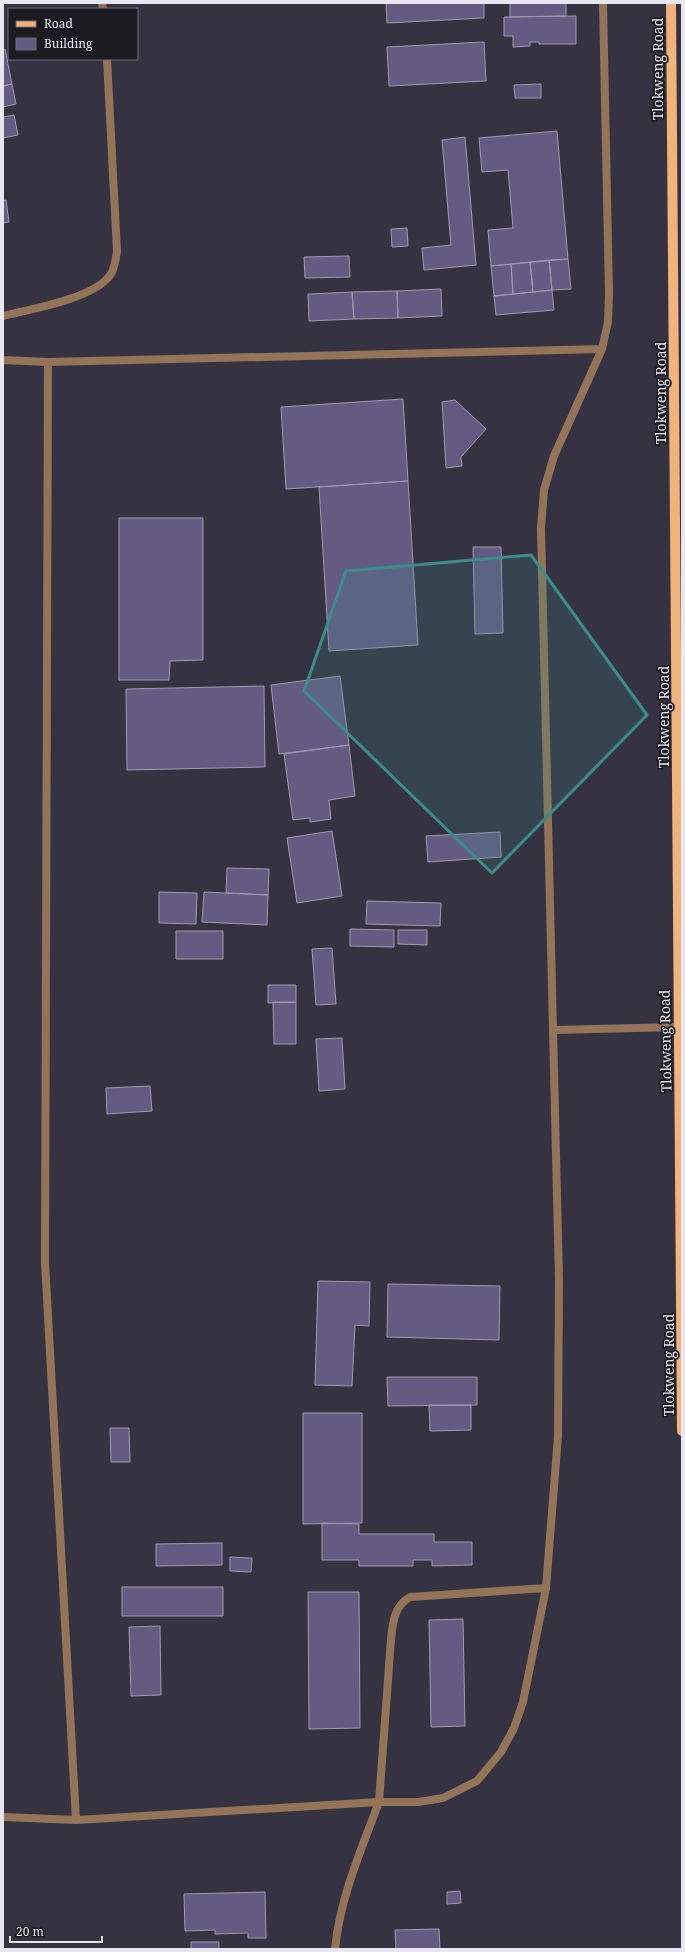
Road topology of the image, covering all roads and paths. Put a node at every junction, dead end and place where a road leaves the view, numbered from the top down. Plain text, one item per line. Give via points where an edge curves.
1 (603, 3) edge
2 (671, 3) edge
3 (107, 60) edge
4 (3, 316) edge
5 (602, 349) junction
6 (3, 360) edge
7 (48, 362) junction
8 (678, 1027) junction
9 (553, 1030) junction
10 (682, 1431) edge
11 (546, 1588) junction
12 (379, 1802) junction
13 (3, 1817) edge
14 (76, 1820) junction
15 (335, 1949) edge

1 - 5 street via 609,293 608,322
2 - 8 main road, Tlokweng Road
3 - 4 street via 117,251 112,272 104,282 87,293
5 - 7 street
5 - 9 street via 554,456 544,490 541,528
6 - 7 street
7 - 14 street via 45,1262
8 - 9 street
8 - 10 main road, Tlokweng Road
9 - 11 street via 559,1280 558,1428
11 - 12 street via 523,1702 514,1728 501,1752 477,1781 443,1798 418,1802
11 - 12 street via 410,1597 397,1608 391,1639
12 - 14 street
12 - 15 street via 347,1888
13 - 14 street

